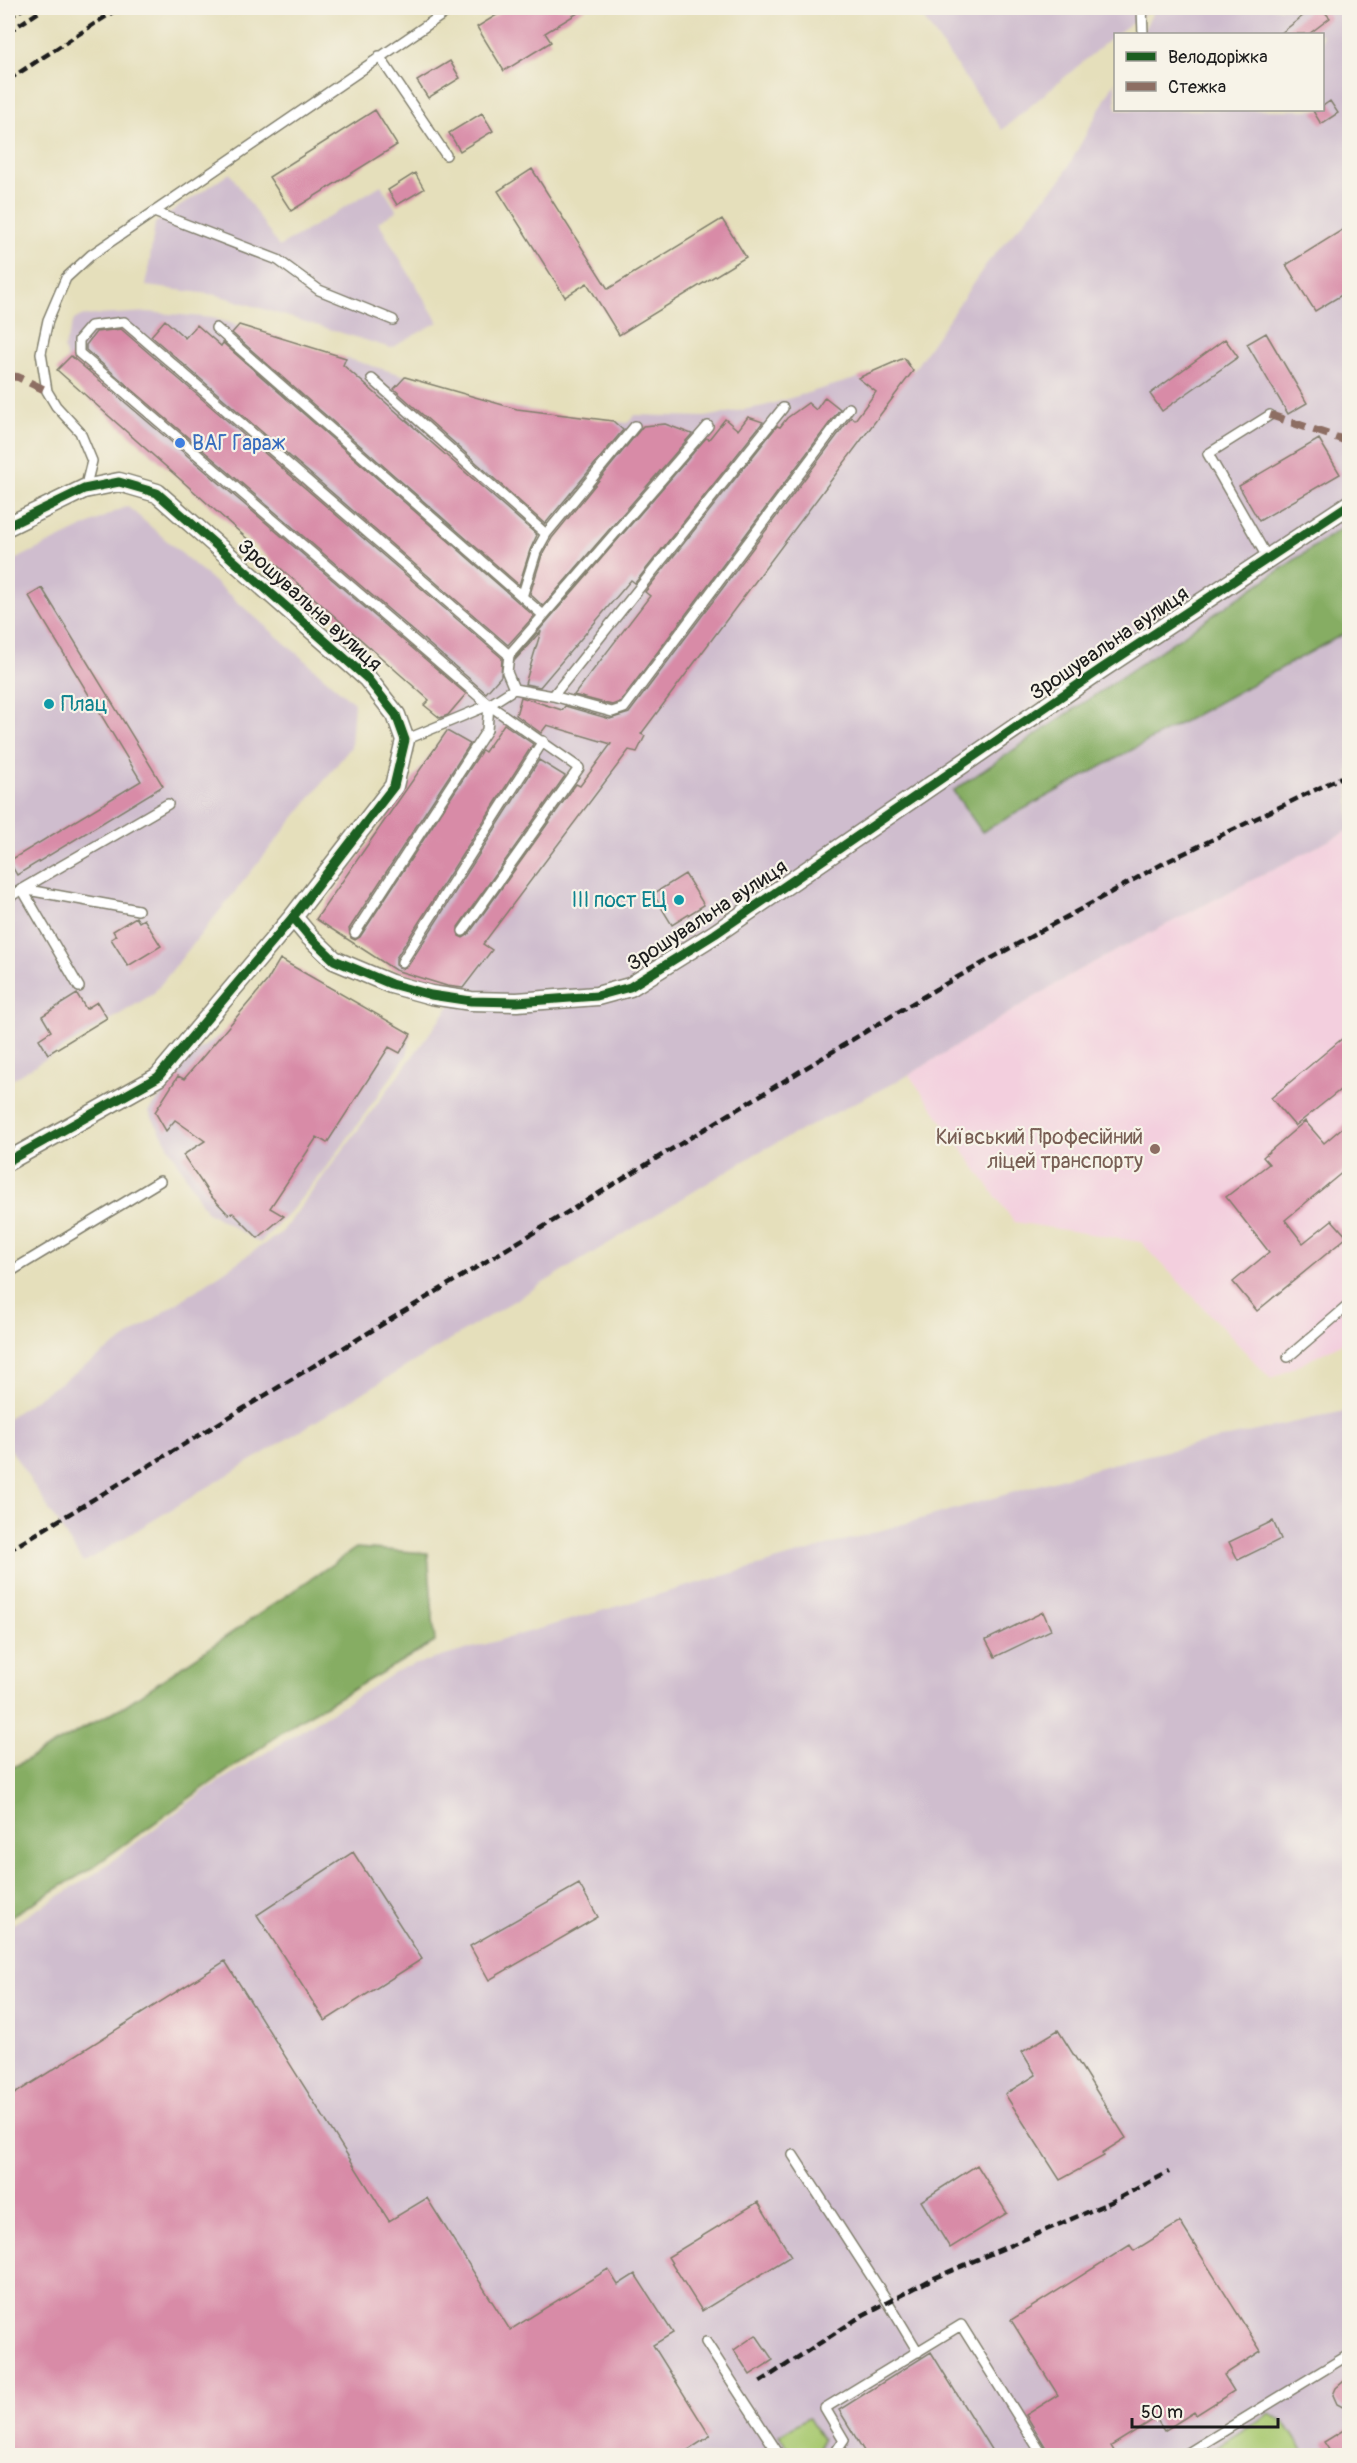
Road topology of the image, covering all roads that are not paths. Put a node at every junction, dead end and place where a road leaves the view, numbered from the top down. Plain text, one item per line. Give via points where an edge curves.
1 (452, 8) edge
2 (1142, 8) edge
3 (1143, 33) edge
4 (379, 56) junction
5 (446, 155) dead end
6 (154, 212) junction
7 (393, 320) dead end
8 (216, 328) dead end
9 (372, 379) dead end
10 (783, 408) dead end
11 (849, 408) dead end
12 (1270, 415) dead end
13 (635, 426) dead end
14 (708, 426) dead end
15 (84, 489) junction
16 (1350, 504) edge
17 (8, 526) edge
18 (546, 534) junction
19 (1267, 557) junction
20 (522, 597) junction
21 (543, 615) junction
22 (509, 655) junction
23 (514, 689) junction
24 (553, 696) junction
25 (489, 705) junction
26 (405, 740) junction
27 (543, 741) junction
28 (168, 804) dead end
29 (22, 889) junction
30 (8, 898) edge
31 (138, 910) dead end
32 (292, 917) junction
33 (463, 931) dead end
34 (355, 933) dead end
35 (402, 962) dead end
36 (79, 987) dead end
37 (8, 1161) edge
38 (160, 1181) dead end
39 (8, 1273) edge
40 (1350, 1304) edge
41 (1288, 1357) dead end
42 (793, 2155) dead end
43 (706, 2342) dead end
44 (918, 2352) junction
45 (1350, 2354) edge
46 (780, 2456) edge
47 (833, 2456) edge
48 (1043, 2456) edge
49 (1183, 2456) edge

1 - 4 lane
2 - 3 lane
4 - 5 lane
4 - 6 lane
6 - 7 lane via 278,260 319,290
6 - 15 lane via 91,255 66,278 48,320 41,353 47,391 80,432 92,461
8 - 20 lane
9 - 18 lane
10 - 24 lane
11 - 24 lane via 624,708 612,712
12 - 19 lane via 1208,454
13 - 18 lane
14 - 21 lane
15 - 17 street, Зрошувальна вулиця
15 - 26 street, Зрошувальна вулиця via 119,482 157,493 368,678 396,715
16 - 19 street, Зрошувальна вулиця
18 - 20 lane
19 - 32 street, Зрошувальна вулиця via 724,928 630,987 597,996 517,1002 431,995 334,960
20 - 21 lane
21 - 22 lane
22 - 23 lane via 507,672
22 - 25 lane via 124,322 91,326 79,340 79,353
23 - 24 lane
23 - 25 lane
25 - 26 lane
25 - 27 lane
25 - 34 lane via 487,730
26 - 32 street via 394,786
27 - 33 lane via 579,768
27 - 35 lane
28 - 29 lane
29 - 30 lane
29 - 31 lane
29 - 36 lane
32 - 37 street via 158,1077
38 - 39 lane
40 - 41 lane
42 - 44 lane
43 - 46 lane
44 - 47 lane via 825,2408 844,2440
44 - 48 lane via 961,2325
45 - 49 lane

